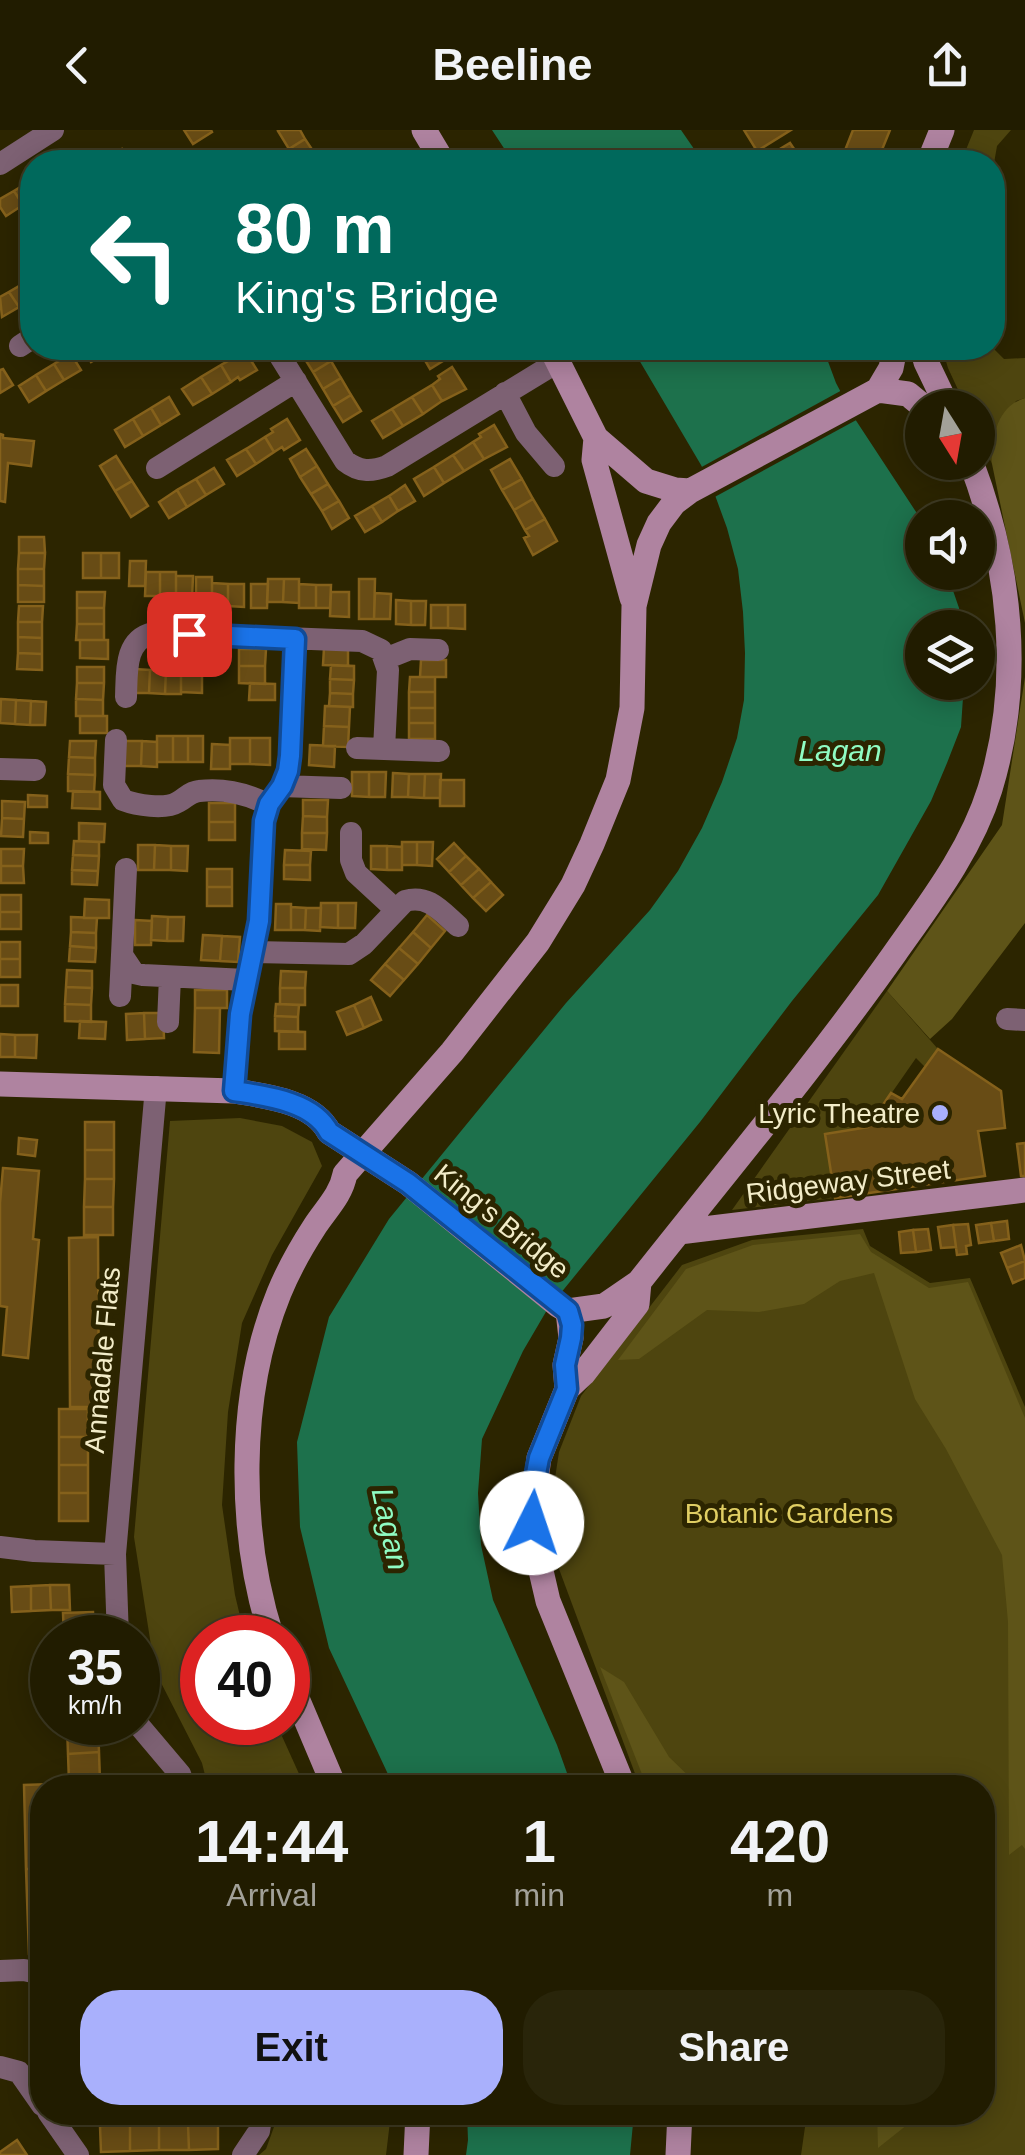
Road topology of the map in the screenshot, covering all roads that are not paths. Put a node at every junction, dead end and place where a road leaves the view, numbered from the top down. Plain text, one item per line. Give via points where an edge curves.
1 (53, 130) edge
2 (22, 150) edge
3 (283, 360) edge
4 (547, 360) edge
5 (558, 360) edge
6 (893, 360) edge
7 (925, 360) edge
8 (296, 381) junction
9 (939, 390) edge
10 (505, 393) junction
11 (871, 394) junction
12 (905, 394) edge
13 (596, 438) junction
14 (554, 466) dead end
15 (157, 468) dead end
16 (973, 480) edge
17 (976, 480) edge
18 (694, 488) junction
19 (979, 490) junction
20 (634, 606) junction
21 (295, 639) junction
22 (438, 650) dead end
23 (385, 659) junction
24 (126, 697) dead end
25 (116, 740) dead end
26 (358, 748) dead end
27 (384, 748) junction
28 (439, 751) dead end
29 (0, 768) edge
30 (34, 770) dead end
31 (341, 788) dead end
32 (275, 795) junction
33 (352, 833) dead end
34 (126, 870) dead end
35 (395, 910) junction
36 (458, 926) dead end
37 (254, 952) junction
38 (122, 956) junction
39 (170, 976) junction
40 (246, 980) junction
41 (120, 996) dead end
42 (168, 1022) dead end
43 (0, 1084) edge
44 (156, 1087) junction
45 (234, 1091) junction
46 (392, 1120) junction
47 (324, 1123) junction
48 (361, 1154) junction
49 (402, 1179) junction
50 (342, 1188) junction
51 (1023, 1194) edge
52 (679, 1232) junction
53 (639, 1282) junction
54 (563, 1308) junction
55 (567, 1389) junction
56 (0, 1546) edge
57 (115, 1554) junction
58 (117, 1615) edge
59 (265, 1615) edge
60 (310, 1729) edge
61 (155, 1745) edge
62 (180, 1775) edge
63 (329, 1775) edge
64 (619, 1775) edge
65 (30, 1970) edge
66 (0, 1971) edge
67 (0, 2067) edge
68 (30, 2086) edge
69 (58, 2125) edge
70 (260, 2125) edge
71 (417, 2125) edge
72 (679, 2125) edge
73 (78, 2155) edge
74 (243, 2155) edge
75 (416, 2155) edge
76 (678, 2155) edge

1 - 2 street
3 - 8 street
4 - 10 street
5 - 13 street
6 - 11 street
7 - 9 street
8 - 10 street via 345,461 362,470 388,466
8 - 15 street
10 - 14 street
11 - 12 street
11 - 18 street
13 - 18 street via 646,481
13 - 20 street via 594,460
16 - 19 street
17 - 19 street
18 - 20 street via 659,522
19 - 52 street via 1001,568 1011,668 990,790 942,887
20 - 46 street via 632,708 618,780 573,885 538,942
21 - 23 street via 362,642
21 - 24 street via 146,635 130,652
21 - 32 street via 290,756
22 - 23 street via 410,649
23 - 27 street
25 - 32 street via 114,785 132,804 172,806 194,791
26 - 27 street
27 - 28 street
29 - 30 street
31 - 32 street
32 - 37 street via 264,821
33 - 35 street via 356,873
34 - 38 street
35 - 36 street via 405,900 423,899
35 - 37 street via 349,954
37 - 40 street
38 - 39 street via 134,973
38 - 41 street
39 - 40 street
39 - 42 street
40 - 45 street
43 - 44 street
44 - 45 street
44 - 57 street, Annadale Flats
45 - 47 street via 308,1110
46 - 47 street via 353,1128
46 - 48 street
46 - 49 street via 389,1152
47 - 48 street, King's Bridge
48 - 49 street, King's Bridge
48 - 50 street
49 - 50 street
49 - 54 street, King's Bridge
50 - 59 street via 280,1292 251,1406 247,1479
51 - 52 street, Ridgeway Street
52 - 53 street
53 - 54 street via 604,1306
53 - 55 street via 637,1304
54 - 55 street via 572,1325
55 - 64 street via 539,1458 535,1545 548,1601
56 - 57 street
57 - 58 street, Annadale Flats
60 - 63 street
61 - 62 street
65 - 66 street
67 - 68 street via 19,2072
69 - 73 street
70 - 74 street
71 - 75 street
72 - 76 street

